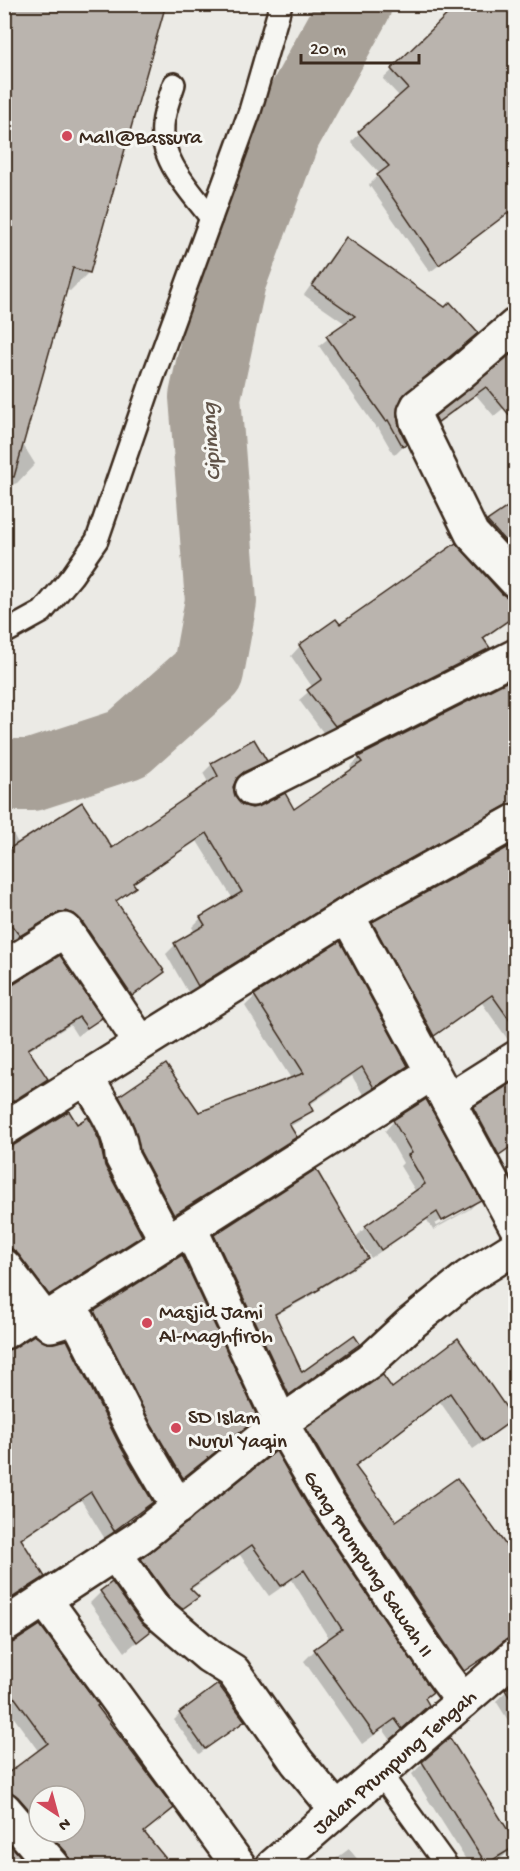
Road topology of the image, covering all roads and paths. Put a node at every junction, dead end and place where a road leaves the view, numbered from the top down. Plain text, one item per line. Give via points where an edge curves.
1 (281, 4) edge
2 (174, 84) dead end
3 (211, 218) junction
4 (516, 324) edge
5 (516, 581) edge
6 (4, 633) edge
7 (516, 656) edge
8 (252, 789) dead end
9 (516, 820) edge
10 (347, 915) junction
11 (4, 968) edge
12 (141, 1043) junction
13 (516, 1058) edge
14 (432, 1073) junction
15 (86, 1077) junction
16 (448, 1101) junction
17 (4, 1129) edge
18 (516, 1226) edge
19 (179, 1235) junction
20 (516, 1247) edge
21 (4, 1266) edge
22 (41, 1316) junction
23 (4, 1332) edge
24 (281, 1423) junction
25 (178, 1508) junction
26 (115, 1554) junction
27 (45, 1600) junction
28 (4, 1626) edge
29 (516, 1655) edge
30 (463, 1701) junction
31 (380, 1773) junction
32 (4, 1809) edge
33 (337, 1810) junction
34 (53, 1866) edge
35 (239, 1866) edge
36 (273, 1866) edge
37 (447, 1866) edge

1 - 3 lane via 250,111
2 - 3 lane via 163,125 165,149
3 - 6 lane via 97,540 42,612
4 - 5 street via 415,412 472,534
7 - 8 street
9 - 10 street
10 - 12 street
10 - 14 street
11 - 12 street via 64,930
12 - 15 street
13 - 16 street
14 - 16 street
14 - 19 street
15 - 17 street
15 - 19 street, Gang Prumpung Sawah II via 118,1134 122,1157
16 - 18 street
19 - 22 street
19 - 24 street, Gang Prumpung Sawah II
20 - 24 street via 468,1277 370,1361
21 - 22 street
22 - 23 street
22 - 25 street via 51,1325 78,1320
24 - 25 street
24 - 30 street, Gang Prumpung Sawah II via 323,1495
25 - 26 street
26 - 27 street
26 - 33 street via 155,1610 233,1671 297,1762
27 - 28 street
27 - 35 street
29 - 30 street, Jalan Prumpung Tengah
30 - 31 street, Jalan Prumpung Tengah
31 - 33 street, Jalan Prumpung Tengah
31 - 37 lane
32 - 34 street
33 - 36 street, Jalan Prumpung Tengah

